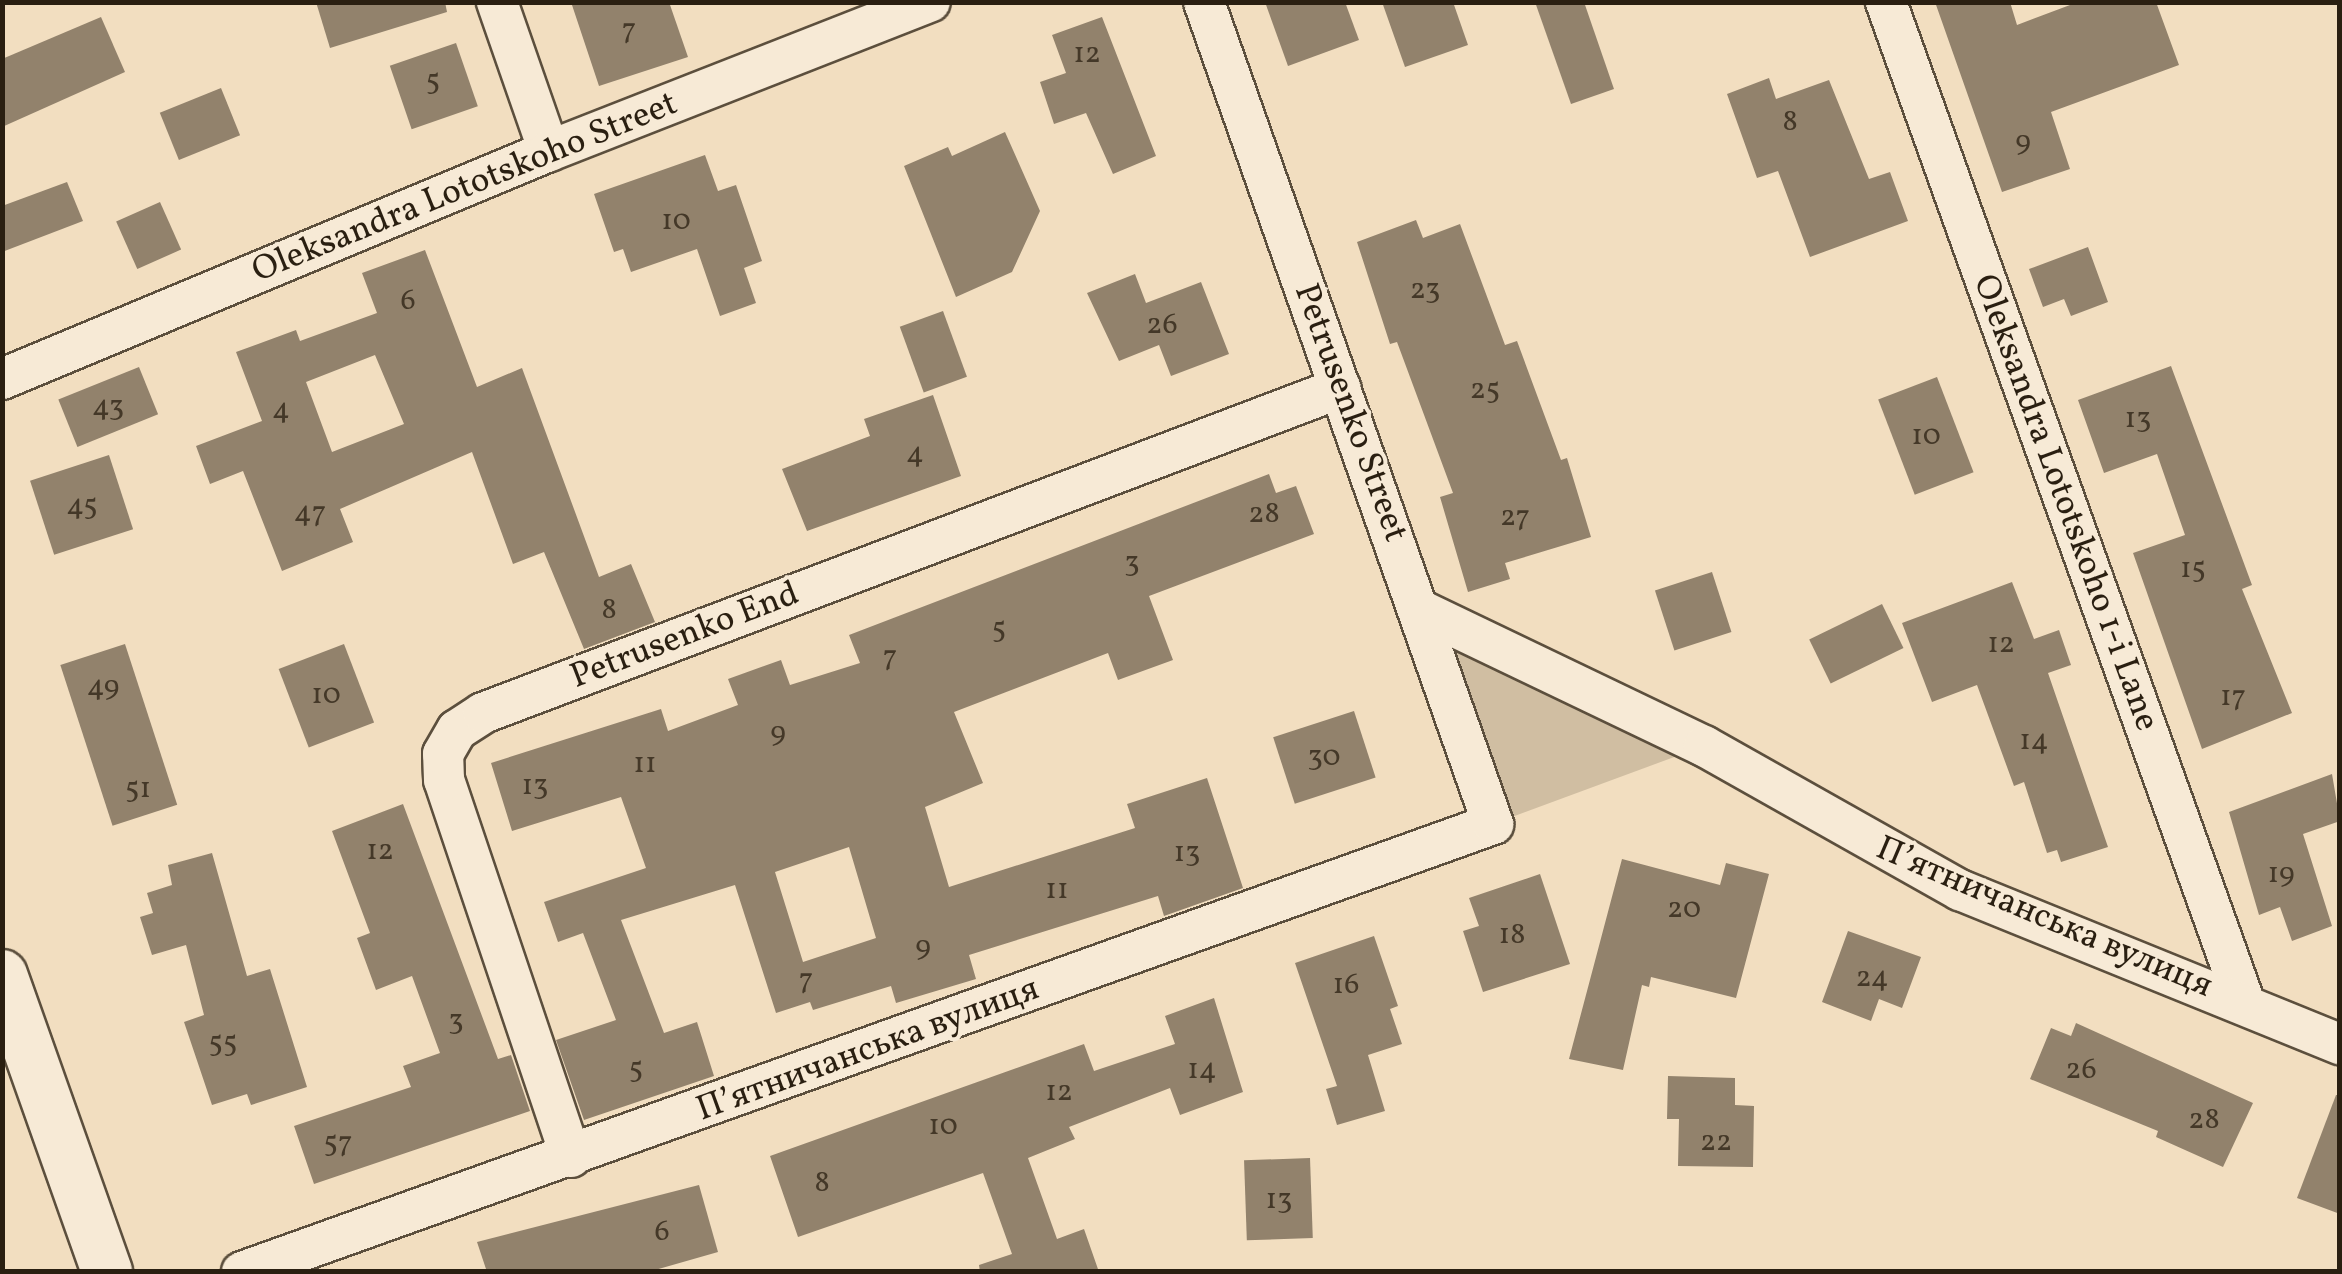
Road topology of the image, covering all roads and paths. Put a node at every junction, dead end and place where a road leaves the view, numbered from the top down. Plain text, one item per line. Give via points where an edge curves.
1 (498, 2) edge
2 (930, 2) edge
3 (1204, 2) edge
4 (1886, 2) edge
5 (549, 151) junction
6 (2, 379) edge
7 (1340, 388) junction
8 (1420, 610) junction
9 (1493, 824) joint
10 (2, 975) edge
11 (2244, 1004) junction
12 (2340, 1044) edge
13 (571, 1158) junction
14 (108, 1272) edge
15 (242, 1272) edge

1 - 5 street
2 - 5 street, Oleksandra Lototskoho Street
3 - 7 street, Petrusenko Street
4 - 11 street, Oleksandra Lototskoho 1-i Lane
5 - 6 street, Oleksandra Lototskoho Street
7 - 8 street, Petrusenko Street
7 - 13 street, Petrusenko End via 483,713 457,730 443,754 444,780
8 - 9 street, Petrusenko Street
8 - 11 street, Пʼятничанська вулиця via 1704,746 1960,890
9 - 13 street, Пʼятничанська вулиця
10 - 14 street
11 - 12 street, Пʼятничанська вулиця
13 - 15 street, Пʼятничанська вулиця

